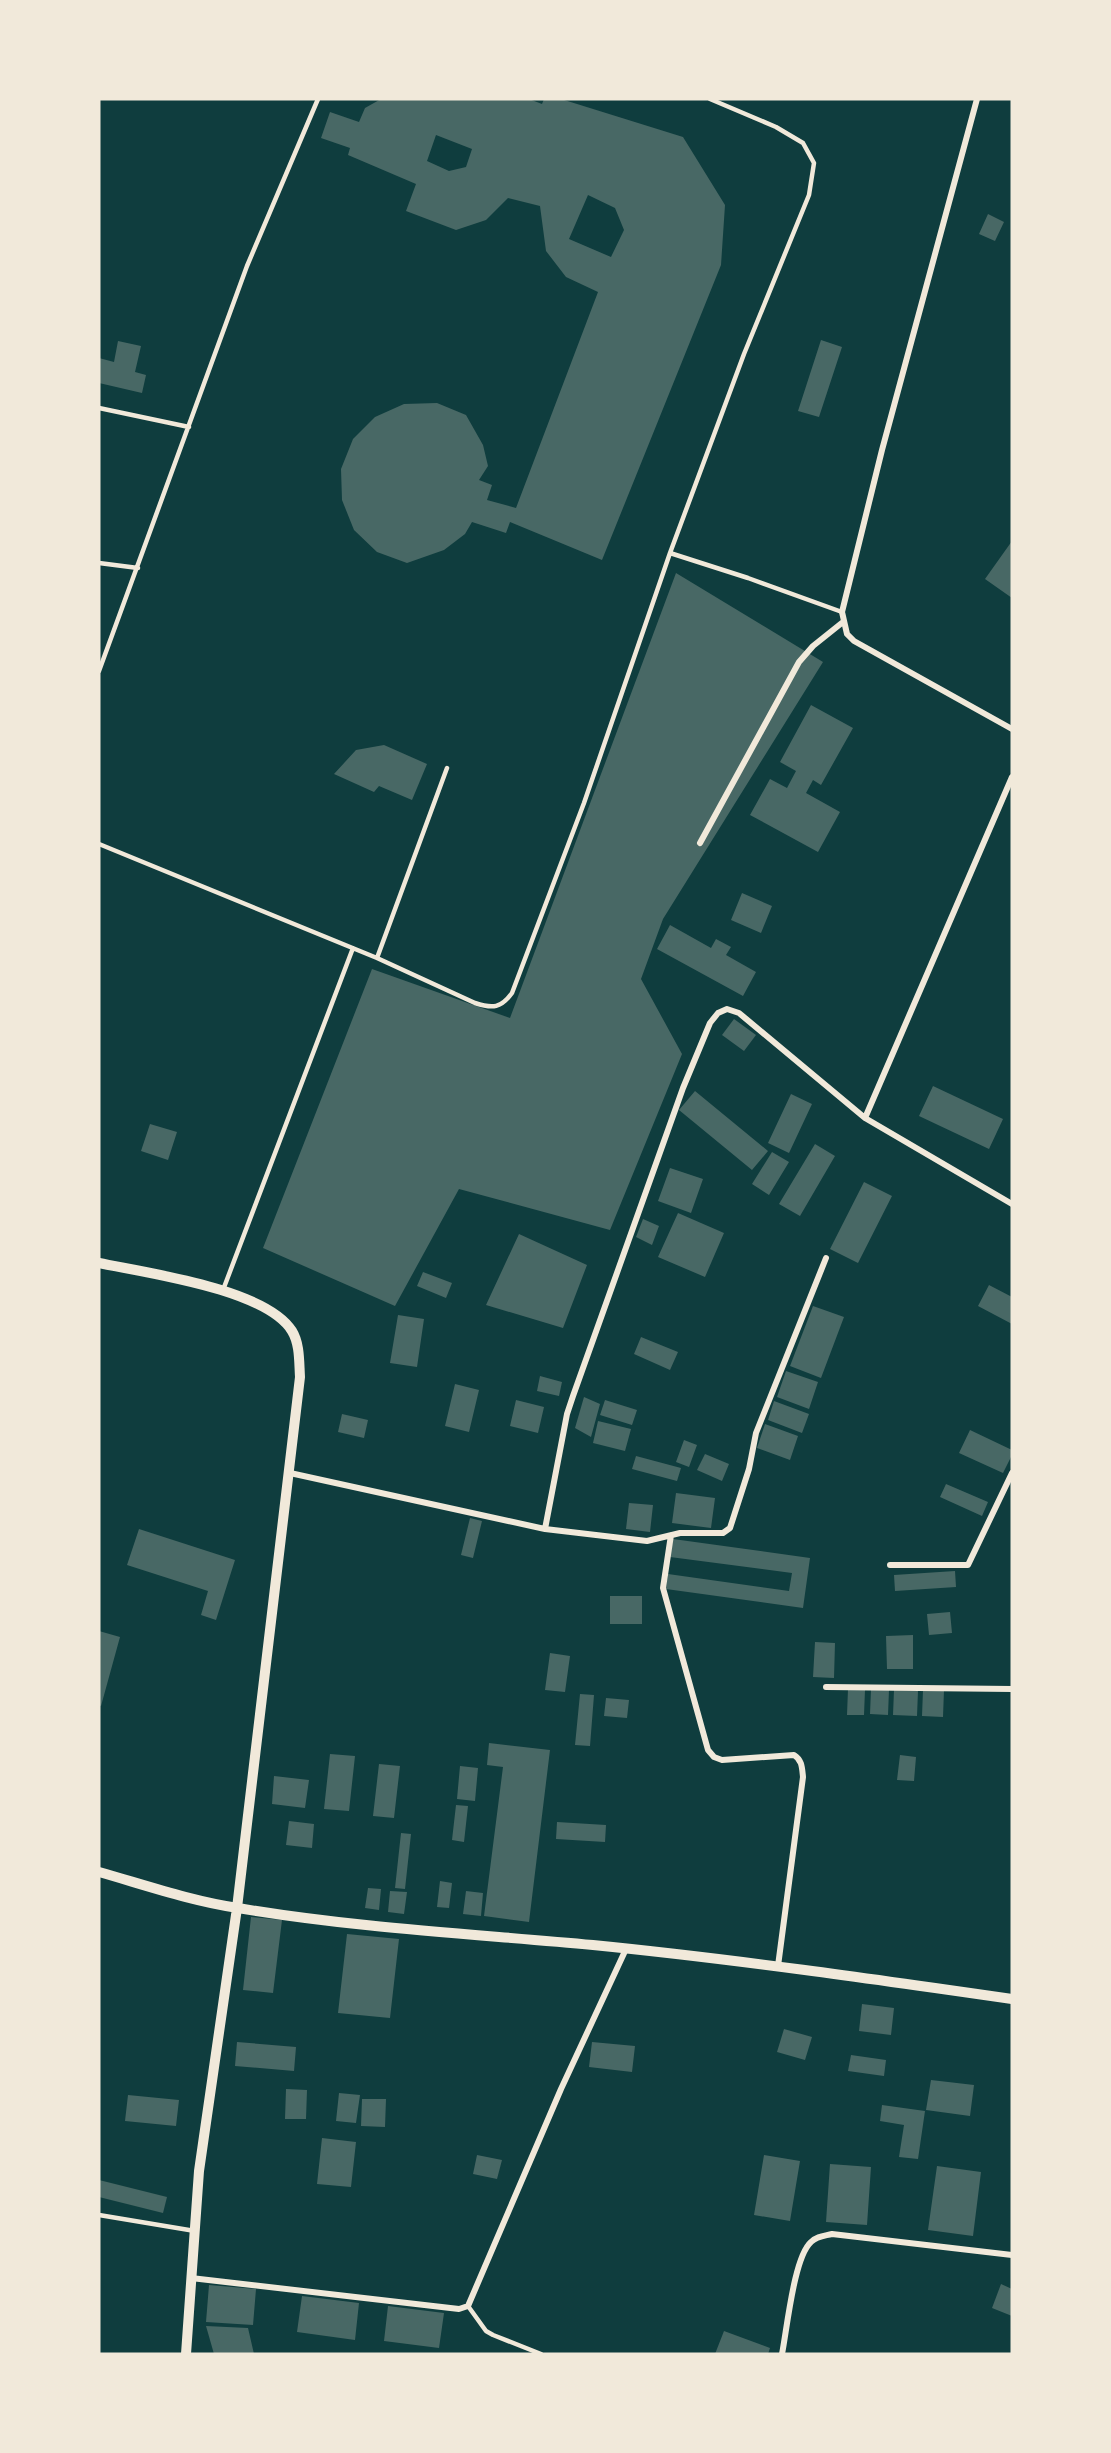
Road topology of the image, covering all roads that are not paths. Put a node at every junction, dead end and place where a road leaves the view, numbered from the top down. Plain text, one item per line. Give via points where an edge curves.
1 (318, 99) edge
2 (710, 99) edge
3 (977, 99) edge
4 (99, 408) edge
5 (189, 427) junction
6 (670, 553) junction
7 (99, 563) edge
8 (138, 568) junction
9 (842, 612) junction
10 (843, 622) junction
11 (99, 671) edge
12 (1012, 729) edge
13 (447, 768) dead end
14 (1012, 777) edge
15 (99, 843) edge
16 (700, 843) dead end
17 (353, 948) junction
18 (377, 958) junction
19 (865, 1118) junction
20 (1012, 1204) edge
21 (826, 1258) dead end
22 (99, 1263) edge
23 (223, 1290) junction
24 (290, 1473) junction
25 (1012, 1473) edge
26 (545, 1529) junction
27 (671, 1535) junction
28 (890, 1565) dead end
29 (826, 1688) dead end
30 (1012, 1689) edge
31 (99, 1872) edge
32 (237, 1908) junction
33 (626, 1949) junction
34 (778, 1966) junction
35 (1012, 1999) edge
36 (99, 2215) edge
37 (195, 2231) junction
38 (1012, 2255) edge
39 (191, 2278) junction
40 (468, 2306) junction
41 (186, 2354) edge
42 (541, 2354) edge
43 (782, 2354) edge

1 - 5 lane via 248,266
2 - 6 lane via 803,143 814,163 809,195 744,354
3 - 9 street
4 - 5 lane
5 - 8 lane
6 - 9 lane
6 - 18 lane via 584,803 512,993 497,1007 475,1003
7 - 8 lane
8 - 11 lane
9 - 10 street
10 - 12 street via 854,641
10 - 16 street via 799,662
13 - 18 lane
14 - 19 street
15 - 17 lane
17 - 18 lane
17 - 23 lane
19 - 20 street
19 - 26 street via 739,1013 727,1009 718,1012 683,1088 570,1405
21 - 27 street via 756,1433 730,1528 723,1533
22 - 23 street
23 - 24 street via 263,1306 294,1333 300,1377
24 - 26 street
24 - 32 street
25 - 28 street via 968,1565
26 - 27 street via 647,1541
27 - 34 street via 663,1588 708,1750 722,1760 794,1755 802,1764
29 - 30 street
31 - 32 street
32 - 33 street via 393,1929
32 - 37 street via 199,2171
33 - 34 street
33 - 40 street
34 - 35 street
36 - 37 lane
37 - 39 street
38 - 43 street via 832,2234 818,2236 802,2254
39 - 40 street
39 - 41 street
40 - 42 lane via 486,2331

